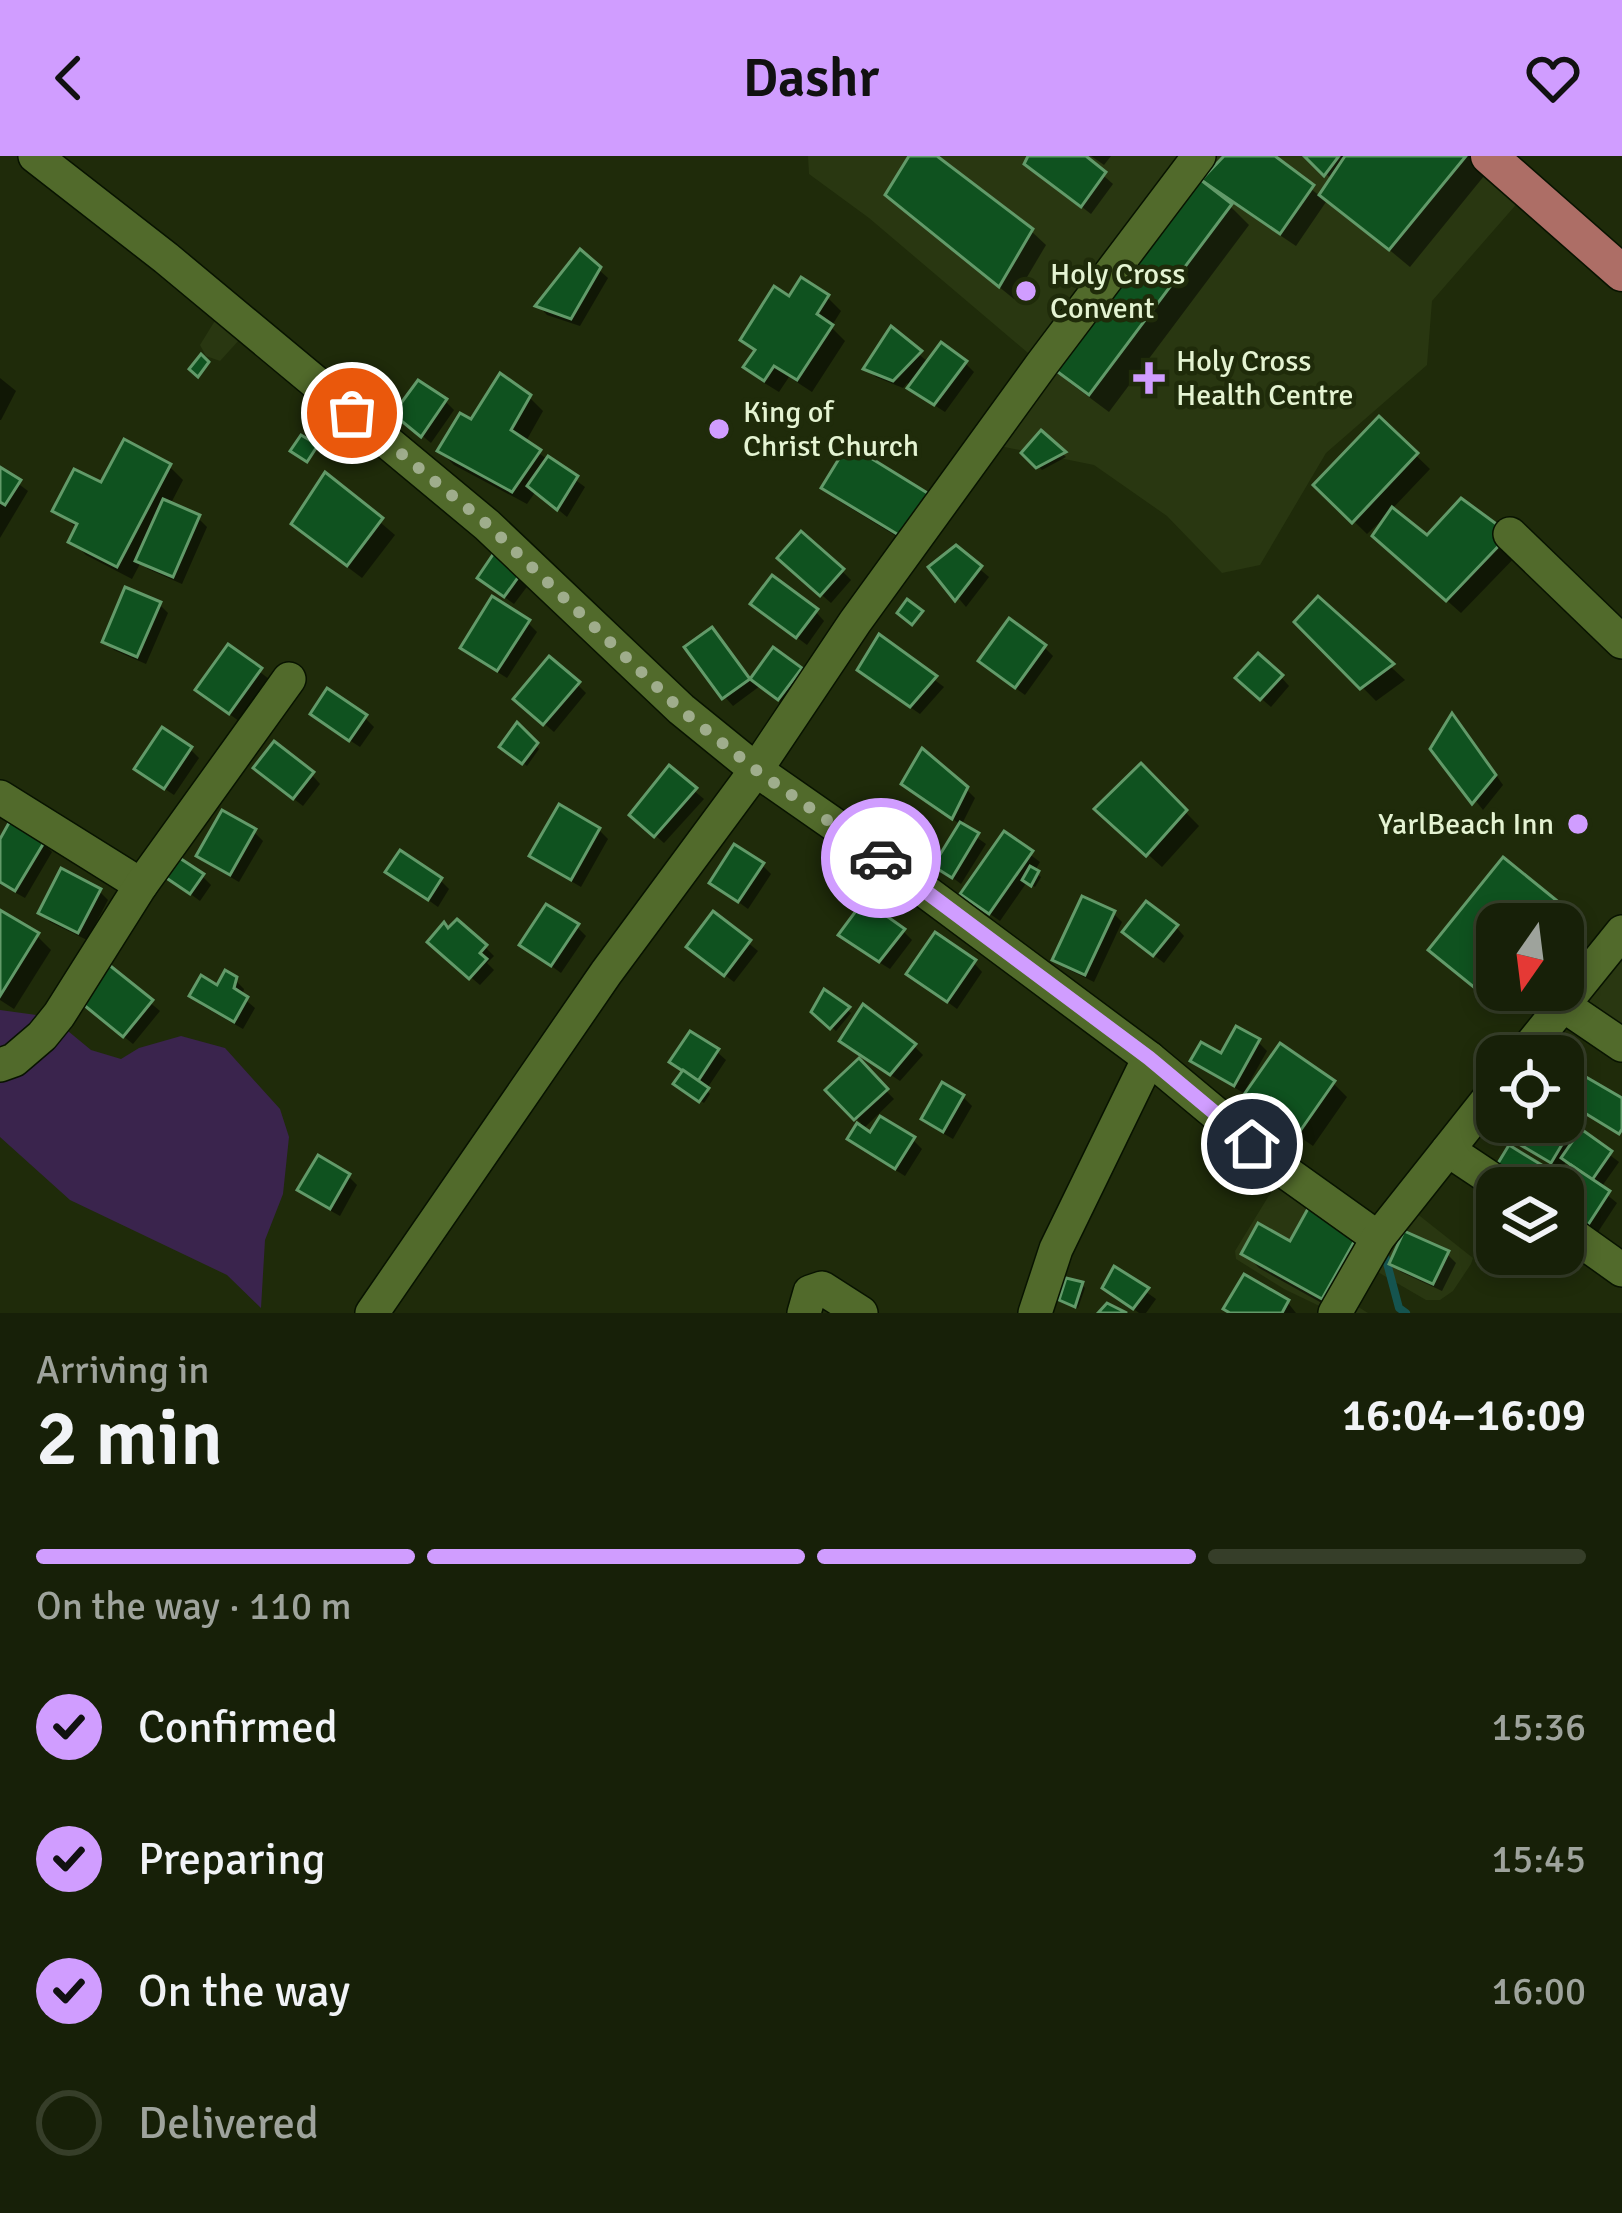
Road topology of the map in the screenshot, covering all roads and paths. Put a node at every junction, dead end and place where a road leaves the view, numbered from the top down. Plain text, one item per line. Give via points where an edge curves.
1 (35, 156) edge
2 (1199, 156) edge
3 (1490, 156) edge
4 (1622, 273) edge
5 (1510, 534) dead end
6 (1622, 642) edge
7 (289, 679) dead end
8 (756, 770) junction
9 (0, 797) edge
10 (141, 886) junction
11 (1622, 932) edge
12 (1584, 978) edge
13 (1557, 1011) edge
14 (1571, 1011) edge
15 (1538, 1035) edge
16 (1622, 1045) edge
17 (1149, 1058) junction
18 (0, 1066) edge
19 (1476, 1115) edge
20 (1448, 1150) junction
21 (1476, 1169) edge
22 (1378, 1238) junction
23 (1584, 1243) edge
24 (1622, 1270) edge
25 (1349, 1308) edge
26 (372, 1313) edge
27 (803, 1313) edge
28 (861, 1313) edge
29 (1035, 1313) edge

1 - 8 street via 488,525 681,710
2 - 8 street via 855,622
3 - 4 main road
5 - 6 street
7 - 10 street
8 - 17 street
8 - 26 street
9 - 10 street
10 - 18 street via 59,1015
11 - 12 street
13 - 15 street
14 - 16 street
17 - 22 street
17 - 29 street via 1056,1249
19 - 20 street
20 - 21 street
20 - 22 street
22 - 25 street
23 - 24 street
27 - 28 street via 810,1292 822,1288

